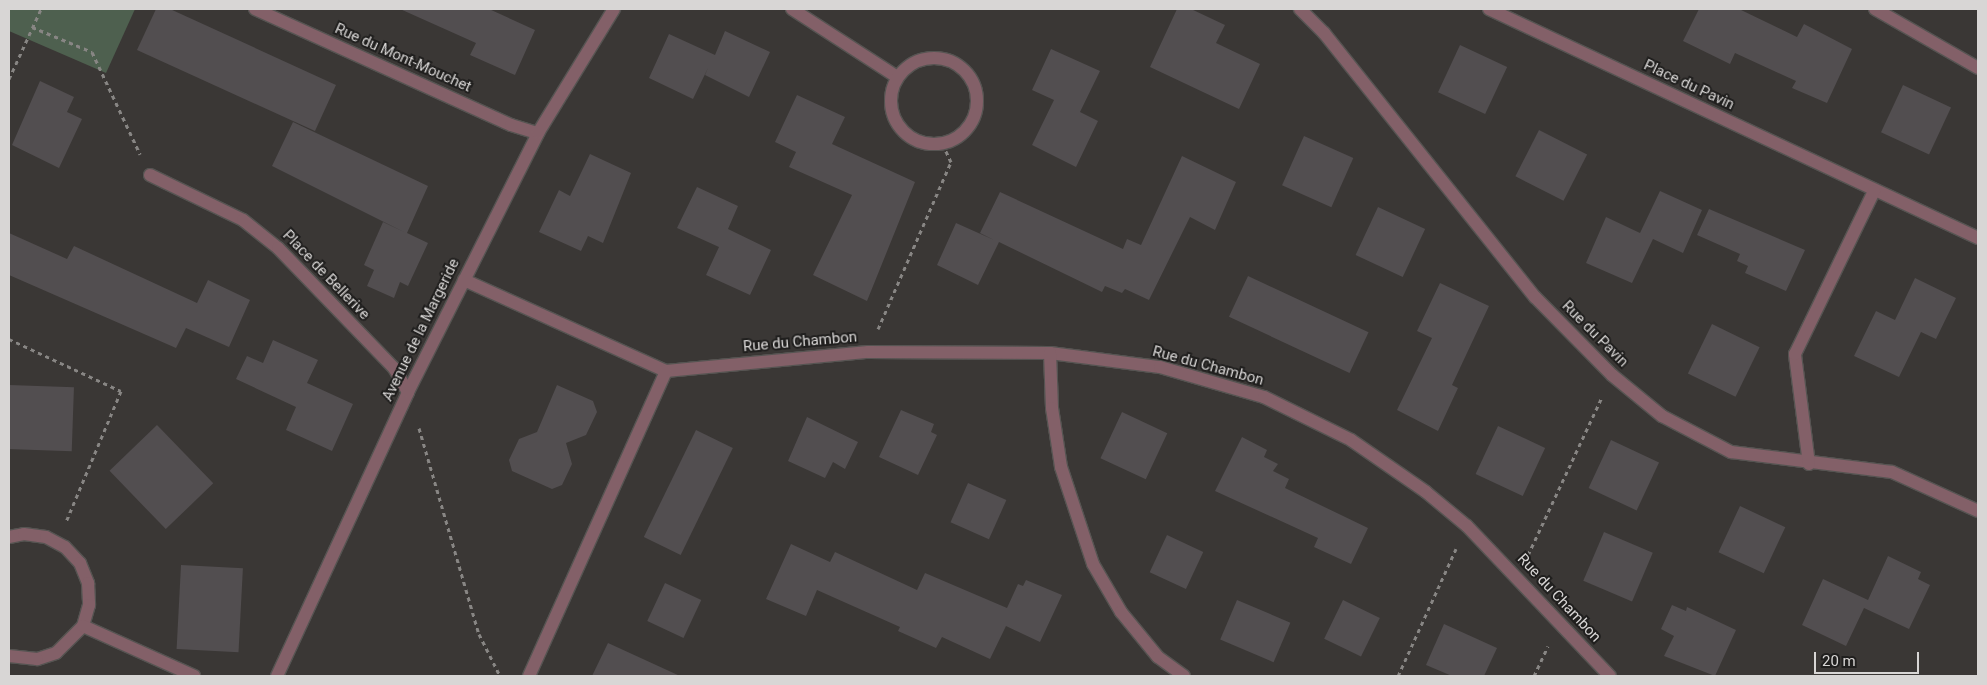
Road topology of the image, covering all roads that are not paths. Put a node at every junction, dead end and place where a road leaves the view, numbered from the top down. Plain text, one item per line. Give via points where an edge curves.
1 (255, 9) edge
2 (792, 9) edge
3 (1300, 9) edge
4 (1489, 9) edge
5 (1875, 9) edge
6 (608, 11) edge
7 (1978, 68) edge
8 (897, 77) junction
9 (538, 133) junction
10 (150, 175) road end
11 (1874, 191) junction
12 (1978, 238) edge
13 (464, 280) junction
14 (1050, 353) junction
15 (666, 371) junction
16 (408, 392) junction
17 (1809, 464) junction
18 (1978, 511) edge
19 (9, 537) edge
20 (83, 626) junction
21 (9, 656) edge
22 (194, 676) edge
23 (277, 676) edge
24 (529, 676) edge
25 (1184, 676) edge
26 (1610, 676) edge

1 - 9 street, Rue du Mont-Mouchet via 512,125
2 - 8 street
3 - 17 street, Rue du Pavin via 1324,33 1535,297 1612,375 1662,416 1731,452
4 - 11 street, Place du Pavin
5 - 7 street
6 - 9 street, Avenue de la Margeride
8 - 8 street via 907,66 934,57 948,60 970,77 977,104 974,118 955,139 942,143 920,141 902,130 890,104
9 - 13 street, Avenue de la Margeride
10 - 16 street, Place de Bellerive via 243,220 278,248 394,368
11 - 12 street, Place du Pavin
11 - 17 street via 1796,354
13 - 15 street, Rue du Chambon
13 - 16 street, Avenue de la Margeride
14 - 15 street, Rue du Chambon via 868,352
14 - 25 street via 1052,408 1061,467 1093,564 1121,612 1158,657
14 - 26 street, Rue du Chambon via 1160,367 1264,397 1351,440 1467,526
15 - 24 street
16 - 23 street, Avenue de la Margeride
17 - 18 street, Rue du Pavin via 1892,472
19 - 20 street via 24,534 46,537 80,563 88,584 89,605
20 - 21 street via 56,653 37,659
20 - 22 street

